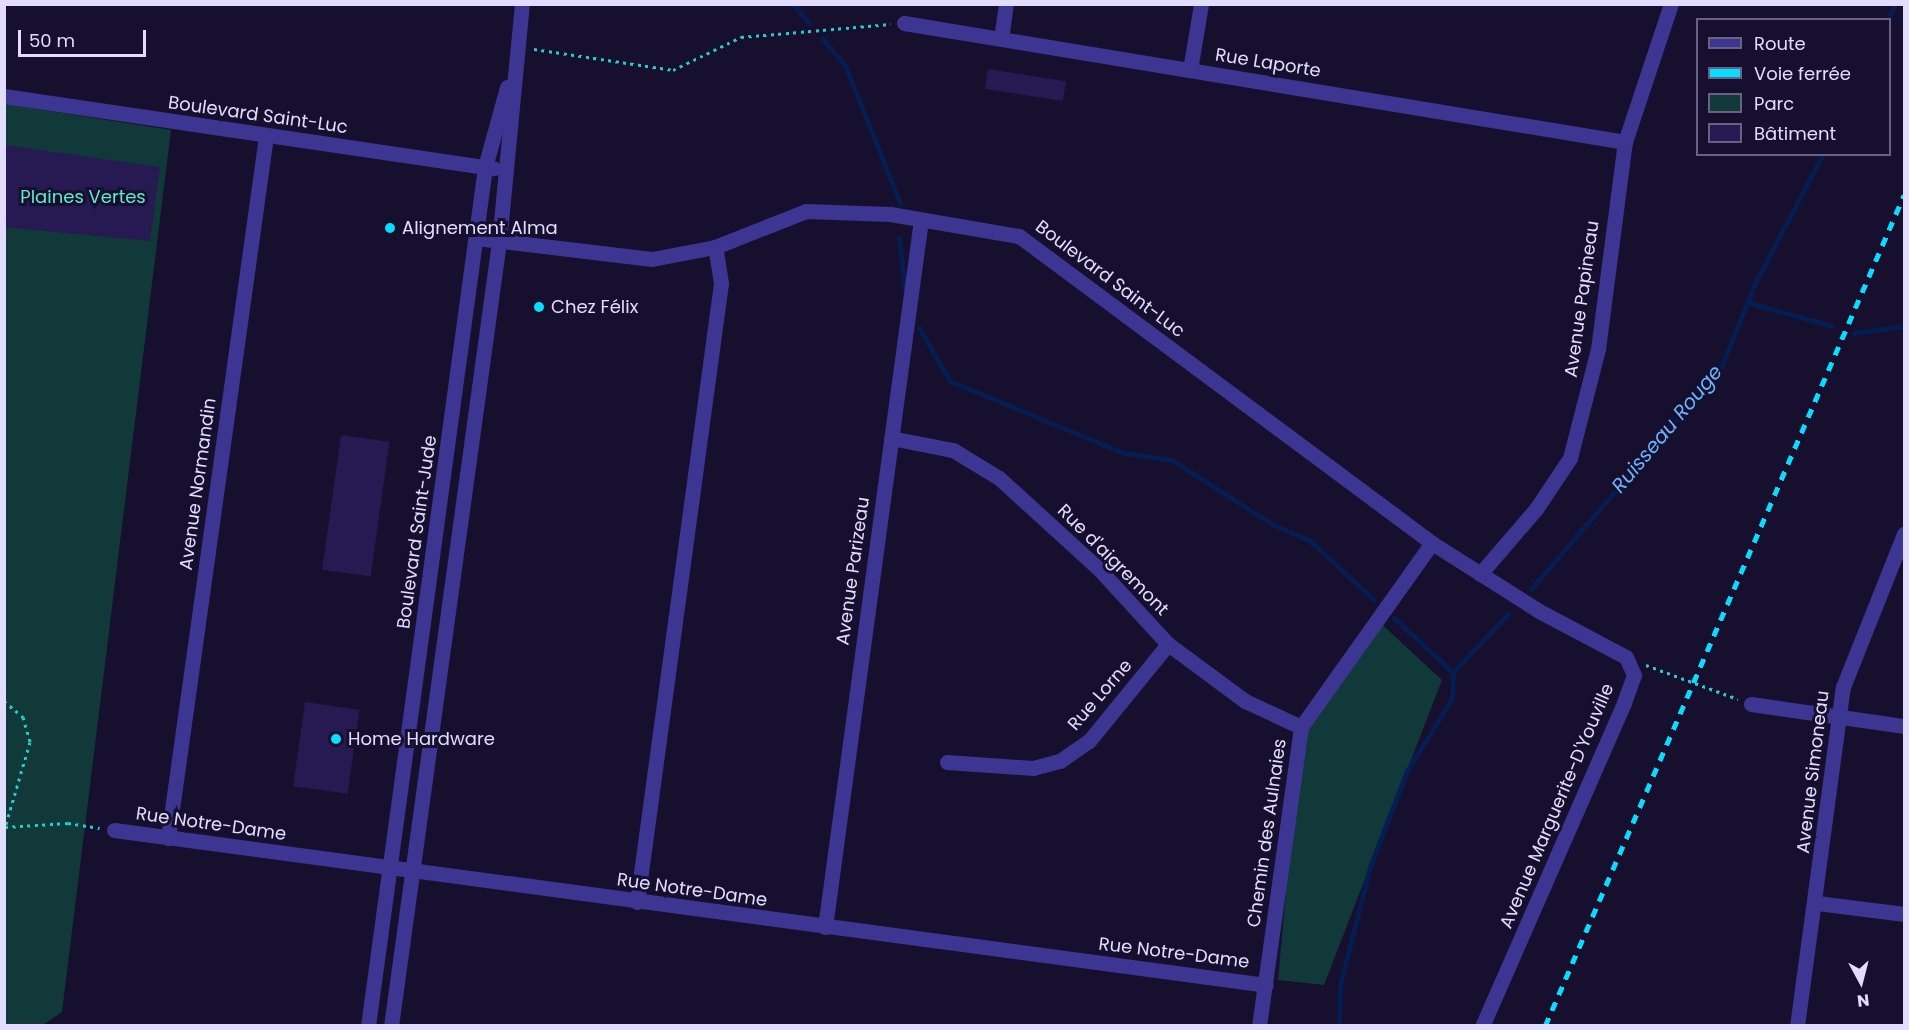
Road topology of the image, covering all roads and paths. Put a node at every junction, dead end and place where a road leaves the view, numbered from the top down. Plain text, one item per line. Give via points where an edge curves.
1 (522, 4) edge
2 (1006, 4) edge
3 (1202, 4) edge
4 (1671, 4) edge
5 (904, 23) joint
6 (1001, 39) junction
7 (517, 46) junction
8 (1190, 70) junction
9 (4, 96) edge
10 (266, 136) junction
11 (1625, 142) junction
12 (485, 167) junction
13 (506, 170) junction
14 (921, 220) junction
15 (476, 238) junction
16 (499, 242) junction
17 (716, 247) junction
18 (891, 438) junction
19 (1905, 534) edge
20 (1432, 543) junction
21 (1480, 574) junction
22 (1168, 644) junction
23 (1626, 657) junction
24 (4, 701) edge
25 (1751, 704) joint
26 (1838, 717) junction
27 (1905, 726) edge
28 (1300, 727) junction
29 (947, 762) dead end
30 (5, 829) edge
31 (114, 830) joint
32 (168, 838) junction
33 (391, 867) junction
34 (412, 870) junction
35 (637, 902) junction
36 (1817, 903) junction
37 (1905, 914) edge
38 (825, 927) junction
39 (1266, 985) junction
40 (368, 1026) edge
41 (391, 1026) edge
42 (1259, 1026) edge
43 (1482, 1026) edge
44 (1797, 1026) edge

1 - 7 street, Boulevard Saint-Jude
2 - 6 street
3 - 8 street
4 - 11 street, Avenue Papineau
5 - 6 street, Rue Laporte
5 - 7 path via 741,37 673,70
6 - 8 street, Rue Laporte
7 - 12 street, Boulevard Saint-Jude
7 - 13 street, Boulevard Saint-Jude
8 - 11 street, Rue Laporte
9 - 10 street, Boulevard Saint-Luc
10 - 12 street, Boulevard Saint-Luc
10 - 32 street, Avenue Normandin
11 - 21 street, Avenue Papineau via 1598,349 1570,458 1536,509
12 - 13 street, Boulevard Saint-Luc
12 - 15 street, Boulevard Saint-Jude
13 - 16 street, Boulevard Saint-Jude
14 - 17 street, Boulevard Saint-Luc via 807,211
14 - 18 street, Avenue Parizeau
14 - 20 street, Boulevard Saint-Luc via 1018,236
15 - 16 street, Boulevard Saint-Luc
15 - 33 street, Boulevard Saint-Jude
16 - 17 street, Boulevard Saint-Luc via 652,259
16 - 34 street, Boulevard Saint-Jude
17 - 35 street via 721,283
18 - 22 street, Rue d'aigremont via 953,450 999,478 1098,568
18 - 38 street, Avenue Parizeau
19 - 26 street, Avenue Simoneau via 1843,687
20 - 21 street, Boulevard Saint-Luc
20 - 28 street, Chemin des Aulnaies
21 - 23 street
22 - 28 street, Rue d'aigremont via 1245,701
22 - 29 street, Rue Lorne via 1089,741 1060,761 1033,768
23 - 25 path
23 - 43 street, Avenue Marguerite-D'Youville via 1634,675 1624,703
24 - 30 path via 23,717 30,742
25 - 26 street
26 - 27 street
26 - 36 street, Avenue Simoneau
28 - 39 street, Chemin des Aulnaies
30 - 31 path via 68,823
31 - 32 street, Rue Notre-Dame
32 - 33 street, Rue Notre-Dame
33 - 34 street, Rue Notre-Dame
33 - 40 street, Boulevard Saint-Jude
34 - 35 street, Rue Notre-Dame
34 - 41 street, Boulevard Saint-Jude
35 - 38 street, Rue Notre-Dame
36 - 37 street
36 - 44 street, Avenue Simoneau
38 - 39 street, Rue Notre-Dame
39 - 42 street, Chemin des Aulnaies

